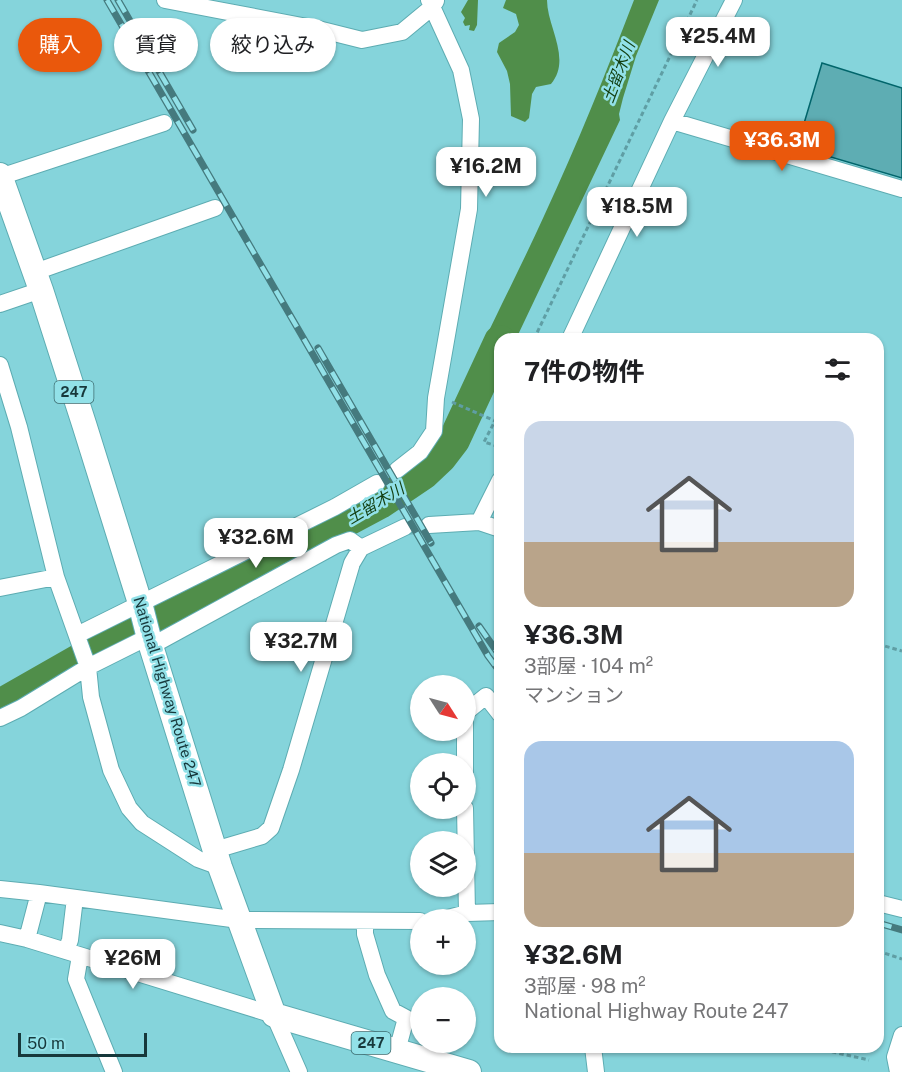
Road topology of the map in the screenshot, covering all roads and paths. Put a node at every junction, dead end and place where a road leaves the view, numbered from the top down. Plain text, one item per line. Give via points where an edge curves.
1 (165, 0) edge
2 (697, 0) edge
3 (734, 0) edge
4 (432, 3) edge
5 (672, 121) junction
6 (164, 123) dead end
7 (0, 177) edge
8 (902, 189) edge
9 (215, 208) dead end
10 (38, 281) junction
11 (0, 304) edge
12 (537, 333) edge
13 (573, 333) edge
14 (0, 365) edge
15 (436, 398) junction
16 (494, 421) edge
17 (494, 423) edge
18 (494, 445) edge
19 (397, 470) dead end
20 (377, 483) dead end
21 (494, 493) edge
22 (480, 522) junction
23 (429, 525) tunnel mouth
24 (405, 527) tunnel mouth
25 (494, 527) edge
26 (361, 548) junction
27 (56, 577) junction
28 (0, 588) edge
29 (141, 607) junction
30 (78, 638) junction
31 (149, 641) junction
32 (884, 646) edge
33 (902, 651) edge
34 (87, 667) junction
35 (494, 706) edge
36 (0, 718) edge
37 (465, 753) edge
38 (465, 819) edge
39 (217, 859) junction
40 (0, 889) edge
41 (39, 893) junction
42 (75, 898) junction
43 (884, 904) edge
44 (467, 909) edge
45 (902, 909) edge
46 (494, 912) edge
47 (476, 913) edge
48 (239, 920) junction
49 (410, 921) edge
50 (365, 922) junction
51 (0, 933) edge
52 (27, 939) junction
53 (73, 953) junction
54 (884, 953) edge
55 (902, 959) edge
56 (274, 1015) junction
57 (902, 1035) edge
58 (397, 1051) junction
59 (594, 1053) edge
60 (837, 1053) edge
61 (869, 1060) dead end
62 (422, 1065) edge
63 (114, 1072) edge
64 (299, 1072) edge
65 (469, 1072) edge
66 (596, 1072) edge
67 (898, 1072) edge

1 - 4 street via 362,40 402,32
2 - 12 path
3 - 5 street
4 - 15 street via 461,70 471,119 469,209
5 - 8 street
5 - 13 street
6 - 7 street
7 - 10 highway, National Highway Route 247 / 247
9 - 10 street
10 - 11 street
10 - 29 highway, National Highway Route 247 / 247
14 - 27 street
15 - 16 path
15 - 19 street via 434,431 420,452
17 - 18 path via 484,442
20 - 29 street
21 - 22 street
22 - 23 street
22 - 25 street
24 - 26 street
26 - 31 street via 350,540 336,545
26 - 39 street via 352,563 271,828
27 - 28 street
27 - 30 street
29 - 30 street
29 - 31 highway, National Highway Route 247 / 247
30 - 34 street
31 - 34 street
31 - 39 highway, National Highway Route 247 / 247
32 - 33 path
34 - 36 street
34 - 39 street via 111,770 129,808 142,823 198,859
35 - 37 street via 486,696 465,713
38 - 44 street
39 - 48 highway, National Highway Route 247 / 247
40 - 41 street
41 - 42 street
41 - 52 street
42 - 48 street
42 - 53 street via 70,940
43 - 45 street
46 - 47 street
48 - 50 street
48 - 56 highway, National Highway Route 247 / 247
49 - 50 street
50 - 58 street via 376,975 393,1011 406,1018
51 - 52 street
52 - 53 street
53 - 56 street
53 - 63 street via 75,979
54 - 55 path
56 - 58 highway, 247
56 - 64 street
57 - 67 street via 895,1057
58 - 62 highway, 247
59 - 66 street
60 - 61 path
62 - 65 highway, 247

